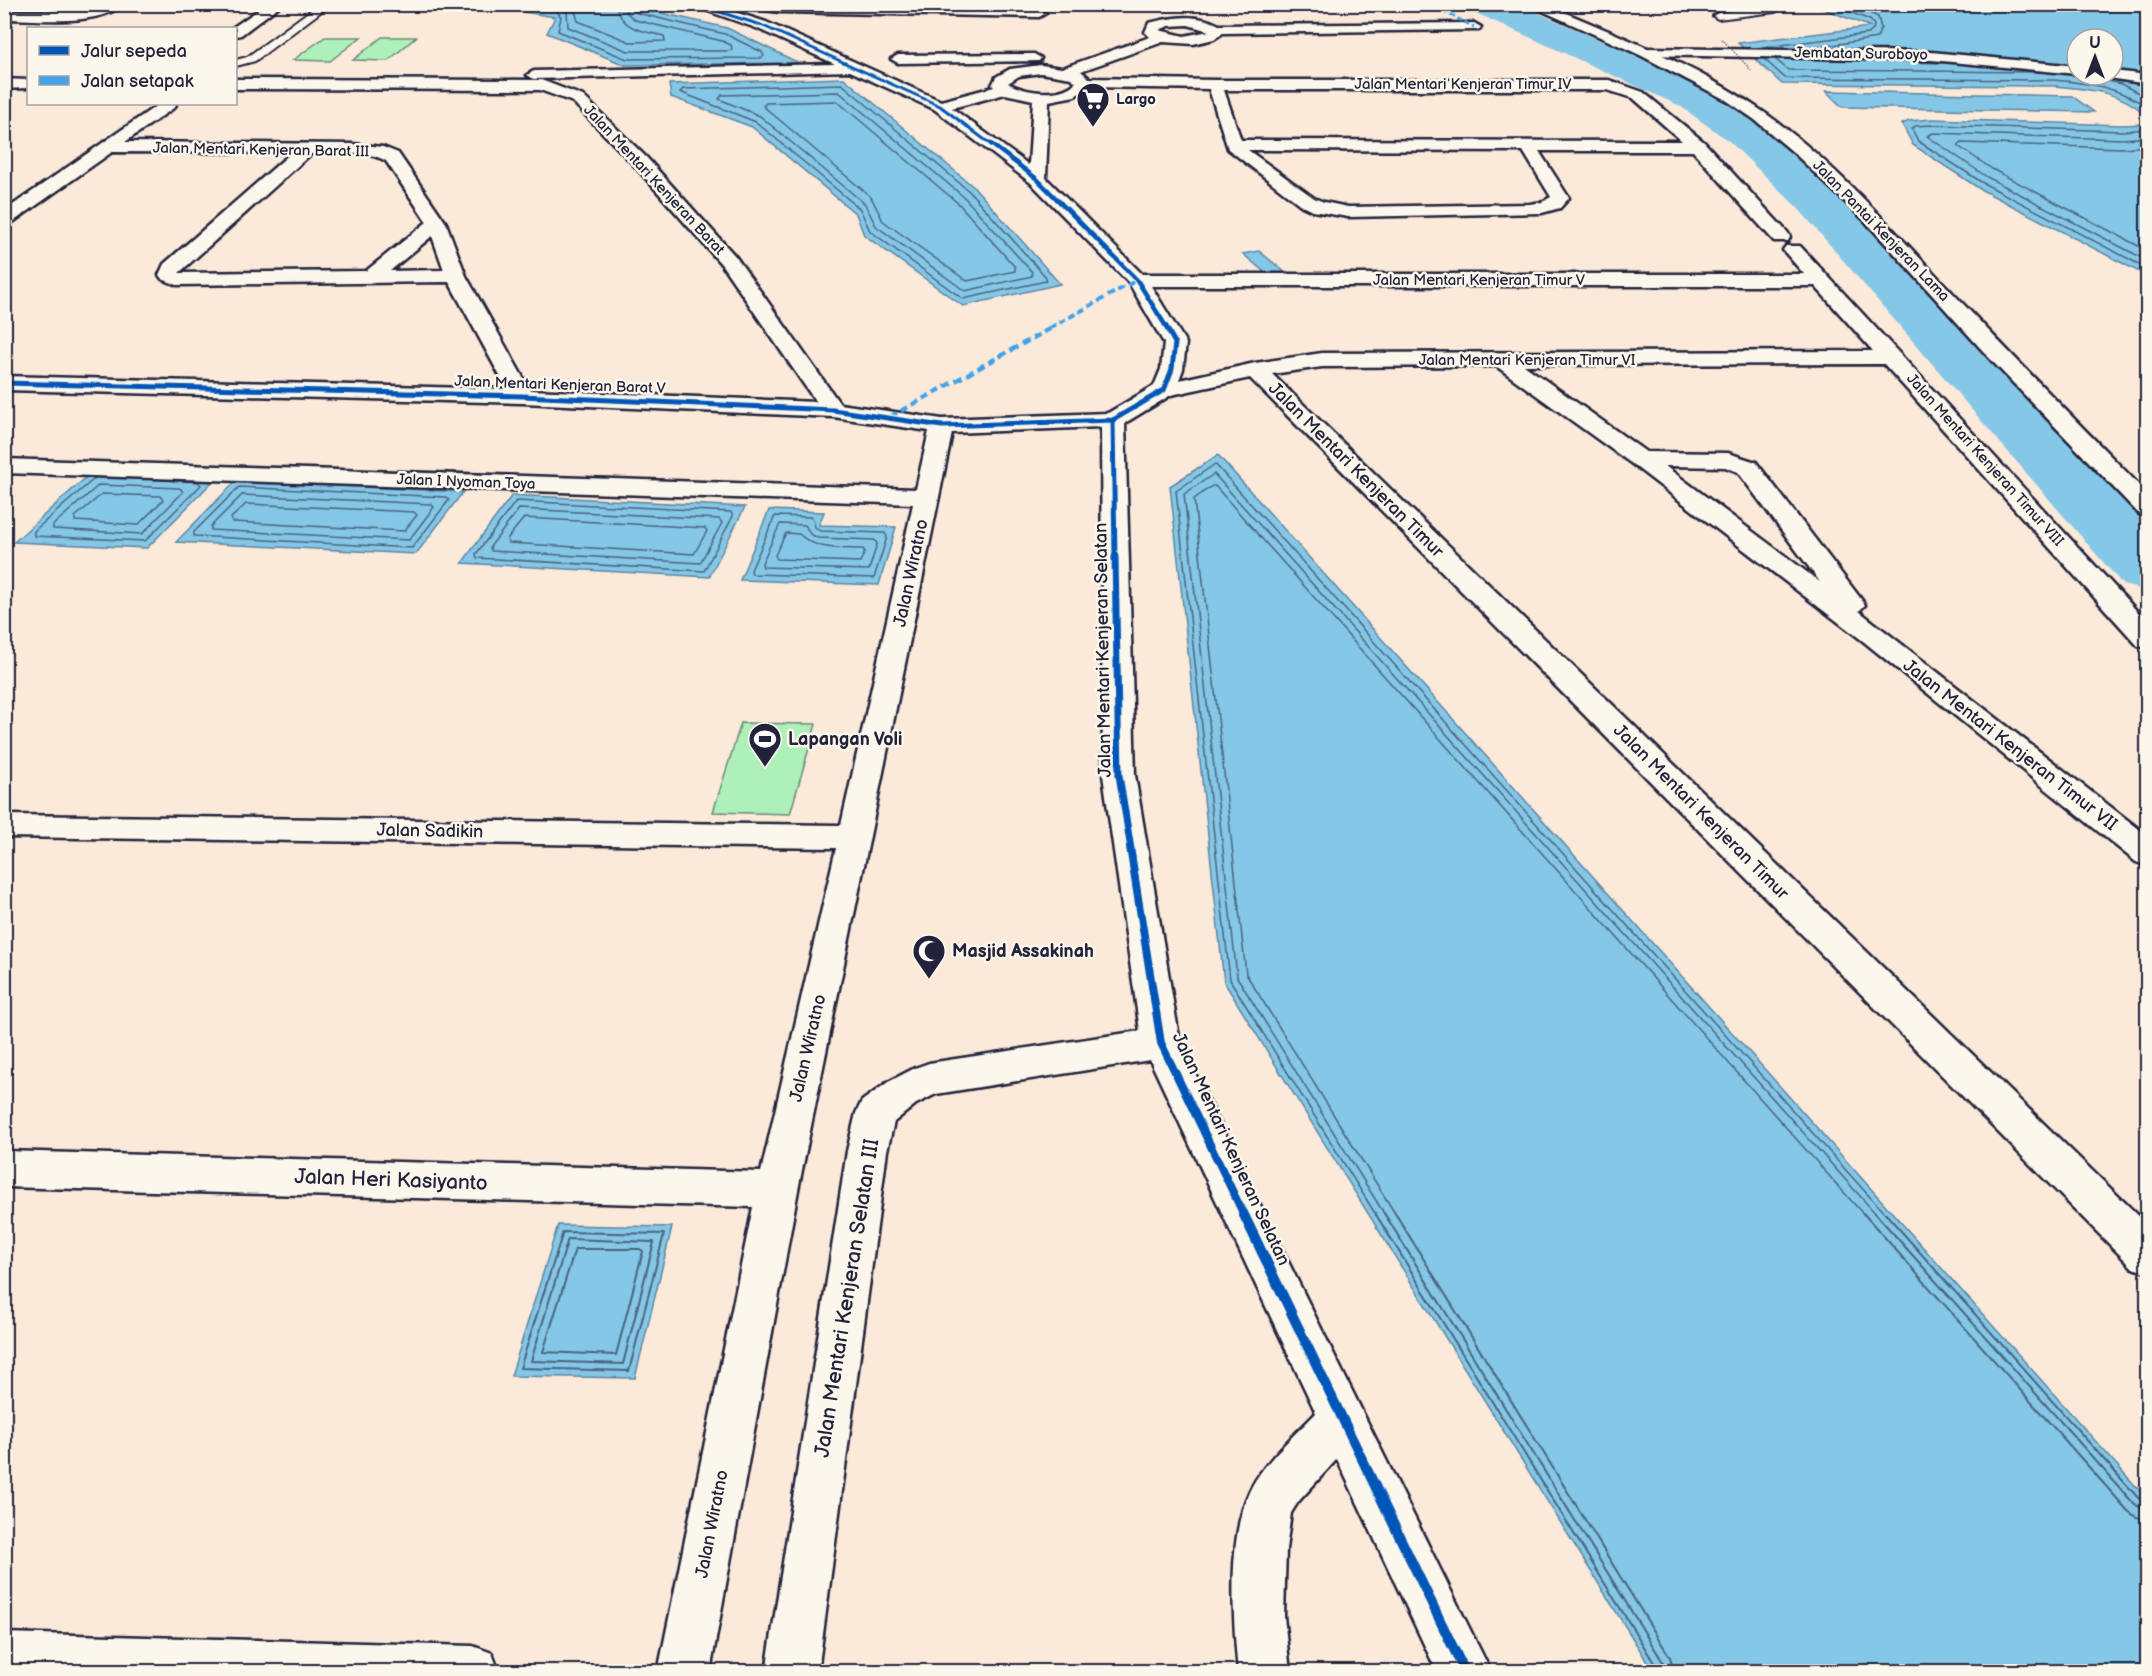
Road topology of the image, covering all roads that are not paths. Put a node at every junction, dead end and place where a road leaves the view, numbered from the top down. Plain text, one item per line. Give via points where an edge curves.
1 (117, 4) edge
2 (276, 4) edge
3 (326, 4) edge
4 (694, 4) edge
5 (749, 4) edge
6 (1176, 4) edge
7 (1533, 4) edge
8 (1778, 4) edge
9 (922, 8) edge
10 (1040, 14) edge
11 (4, 15) edge
12 (1718, 16) dead end
13 (1177, 21) junction
14 (915, 25) dead end
15 (1474, 27) dead end
16 (1216, 29) junction
17 (237, 31) edge
18 (1163, 37) junction
19 (1645, 52) junction
20 (1039, 58) junction
21 (898, 59) dead end
22 (857, 68) junction
23 (2065, 69) edge
24 (1066, 71) junction
25 (237, 73) edge
26 (237, 74) edge
27 (2125, 77) edge
28 (543, 80) junction
29 (2148, 80) edge
30 (1085, 82) junction
31 (4, 84) edge
32 (27, 84) edge
33 (1215, 85) junction
34 (1005, 89) junction
35 (1041, 96) junction
36 (168, 105) edge
37 (940, 106) junction
38 (1234, 145) junction
39 (1528, 146) junction
40 (1698, 146) junction
41 (107, 147) junction
42 (307, 148) junction
43 (1037, 180) junction
44 (4, 220) edge
45 (437, 223) junction
46 (456, 276) junction
47 (371, 277) junction
48 (1137, 280) junction
49 (1821, 280) junction
50 (1892, 357) junction
51 (1502, 360) junction
52 (1256, 370) junction
53 (4, 383) edge
54 (1164, 390) junction
55 (522, 396) junction
56 (833, 410) junction
57 (1113, 420) junction
58 (942, 426) junction
59 (1640, 459) junction
60 (4, 466) edge
61 (927, 497) junction
62 (2148, 509) edge
63 (1873, 635) junction
64 (2148, 640) edge
65 (4, 826) edge
66 (855, 837) junction
67 (2148, 854) edge
68 (1161, 1043) junction
69 (4, 1169) edge
70 (777, 1190) junction
71 (2144, 1247) edge
72 (1343, 1418) junction
73 (4, 1659) edge
74 (472, 1671) edge
75 (684, 1671) edge
76 (792, 1671) edge
77 (1264, 1671) edge
78 (1465, 1671) edge

1 - 11 street via 88,15
2 - 17 street
3 - 25 lane
4 - 22 street via 761,25
5 - 9 street via 780,8
6 - 13 street
7 - 19 street, Jalan Pantai Kenjeran Lama
8 - 12 lane via 1775,9
9 - 10 street
10 - 14 street
13 - 16 street via 1207,24
13 - 18 street via 1160,23 1151,29
15 - 16 street
16 - 18 street via 1212,35 1195,39
18 - 24 street
19 - 23 street, Jembatan Suroboyo via 1931,56
19 - 62 street, Jalan Pantai Kenjeran Lama via 1747,106 1799,147 1872,217
20 - 21 street
20 - 24 street
20 - 34 street via 1027,70 1001,80
22 - 28 street
22 - 37 street
24 - 30 street
26 - 28 street
27 - 29 street
28 - 56 street, Jalan Mentari Kenjeran Barat via 578,99 729,261
30 - 33 street, Jalan Mentari Kenjeran Timur IV
30 - 35 street via 1077,90
31 - 32 street
33 - 38 street
33 - 40 street, Jalan Mentari Kenjeran Timur IV via 1609,85 1638,95
34 - 35 street
34 - 37 street
35 - 43 street
36 - 41 street
37 - 43 street
38 - 39 street
38 - 39 street via 1308,202 1348,212 1550,207 1557,203 1559,194
39 - 40 street
40 - 49 street, Jalan Mentari Kenjeran Timur IV
41 - 42 street, Jalan Mentari Kenjeran Barat III
41 - 44 street
42 - 45 street, Jalan Mentari Kenjeran Barat III via 371,151 392,157
42 - 47 street via 171,268 169,275 177,279
43 - 48 street
45 - 46 street, Jalan Mentari Kenjeran Barat III
45 - 47 street
46 - 47 street
46 - 55 street, Jalan Mentari Kenjeran Barat III
48 - 49 street, Jalan Mentari Kenjeran Timur V
48 - 54 street via 1175,343 1172,369
49 - 50 street, Jalan Mentari Kenjeran Timur VIII
50 - 51 street, Jalan Mentari Kenjeran Timur VI
50 - 64 street, Jalan Mentari Kenjeran Timur VIII
51 - 52 street, Jalan Mentari Kenjeran Timur VI via 1322,360
51 - 59 street, Jalan Mentari Kenjeran Timur VII
52 - 54 street, Jalan Mentari Kenjeran Timur VI
52 - 71 street, Jalan Mentari Kenjeran Timur
53 - 55 street, Jalan Mentari Kenjeran Barat V
54 - 57 street
55 - 56 street, Jalan Mentari Kenjeran Barat V
56 - 58 street, Jalan Mentari Kenjeran Barat V
57 - 58 street, Jalan Mentari Kenjeran Barat V
57 - 68 street, Jalan Mentari Kenjeran Selatan via 1119,775
58 - 61 street, Jalan Wiratno
59 - 63 street, Jalan Mentari Kenjeran Timur VII
59 - 63 street, Jalan Mentari Kenjeran Timur VII via 1728,460 1747,467
60 - 61 street, Jalan I Nyoman Toya
61 - 66 street, Jalan Wiratno
63 - 67 street, Jalan Mentari Kenjeran Timur VII
65 - 66 street, Jalan Sadikin
66 - 70 street, Jalan Wiratno
68 - 72 street, Jalan Mentari Kenjeran Selatan
68 - 76 street, Jalan Mentari Kenjeran Selatan III via 929,1079 876,1113 865,1163
69 - 70 street, Jalan Heri Kasiyanto
70 - 75 street, Jalan Wiratno
72 - 77 street via 1281,1485 1268,1506 1261,1549 1258,1616
72 - 78 street, Jalan Mentari Kenjeran Selatan
73 - 74 street

